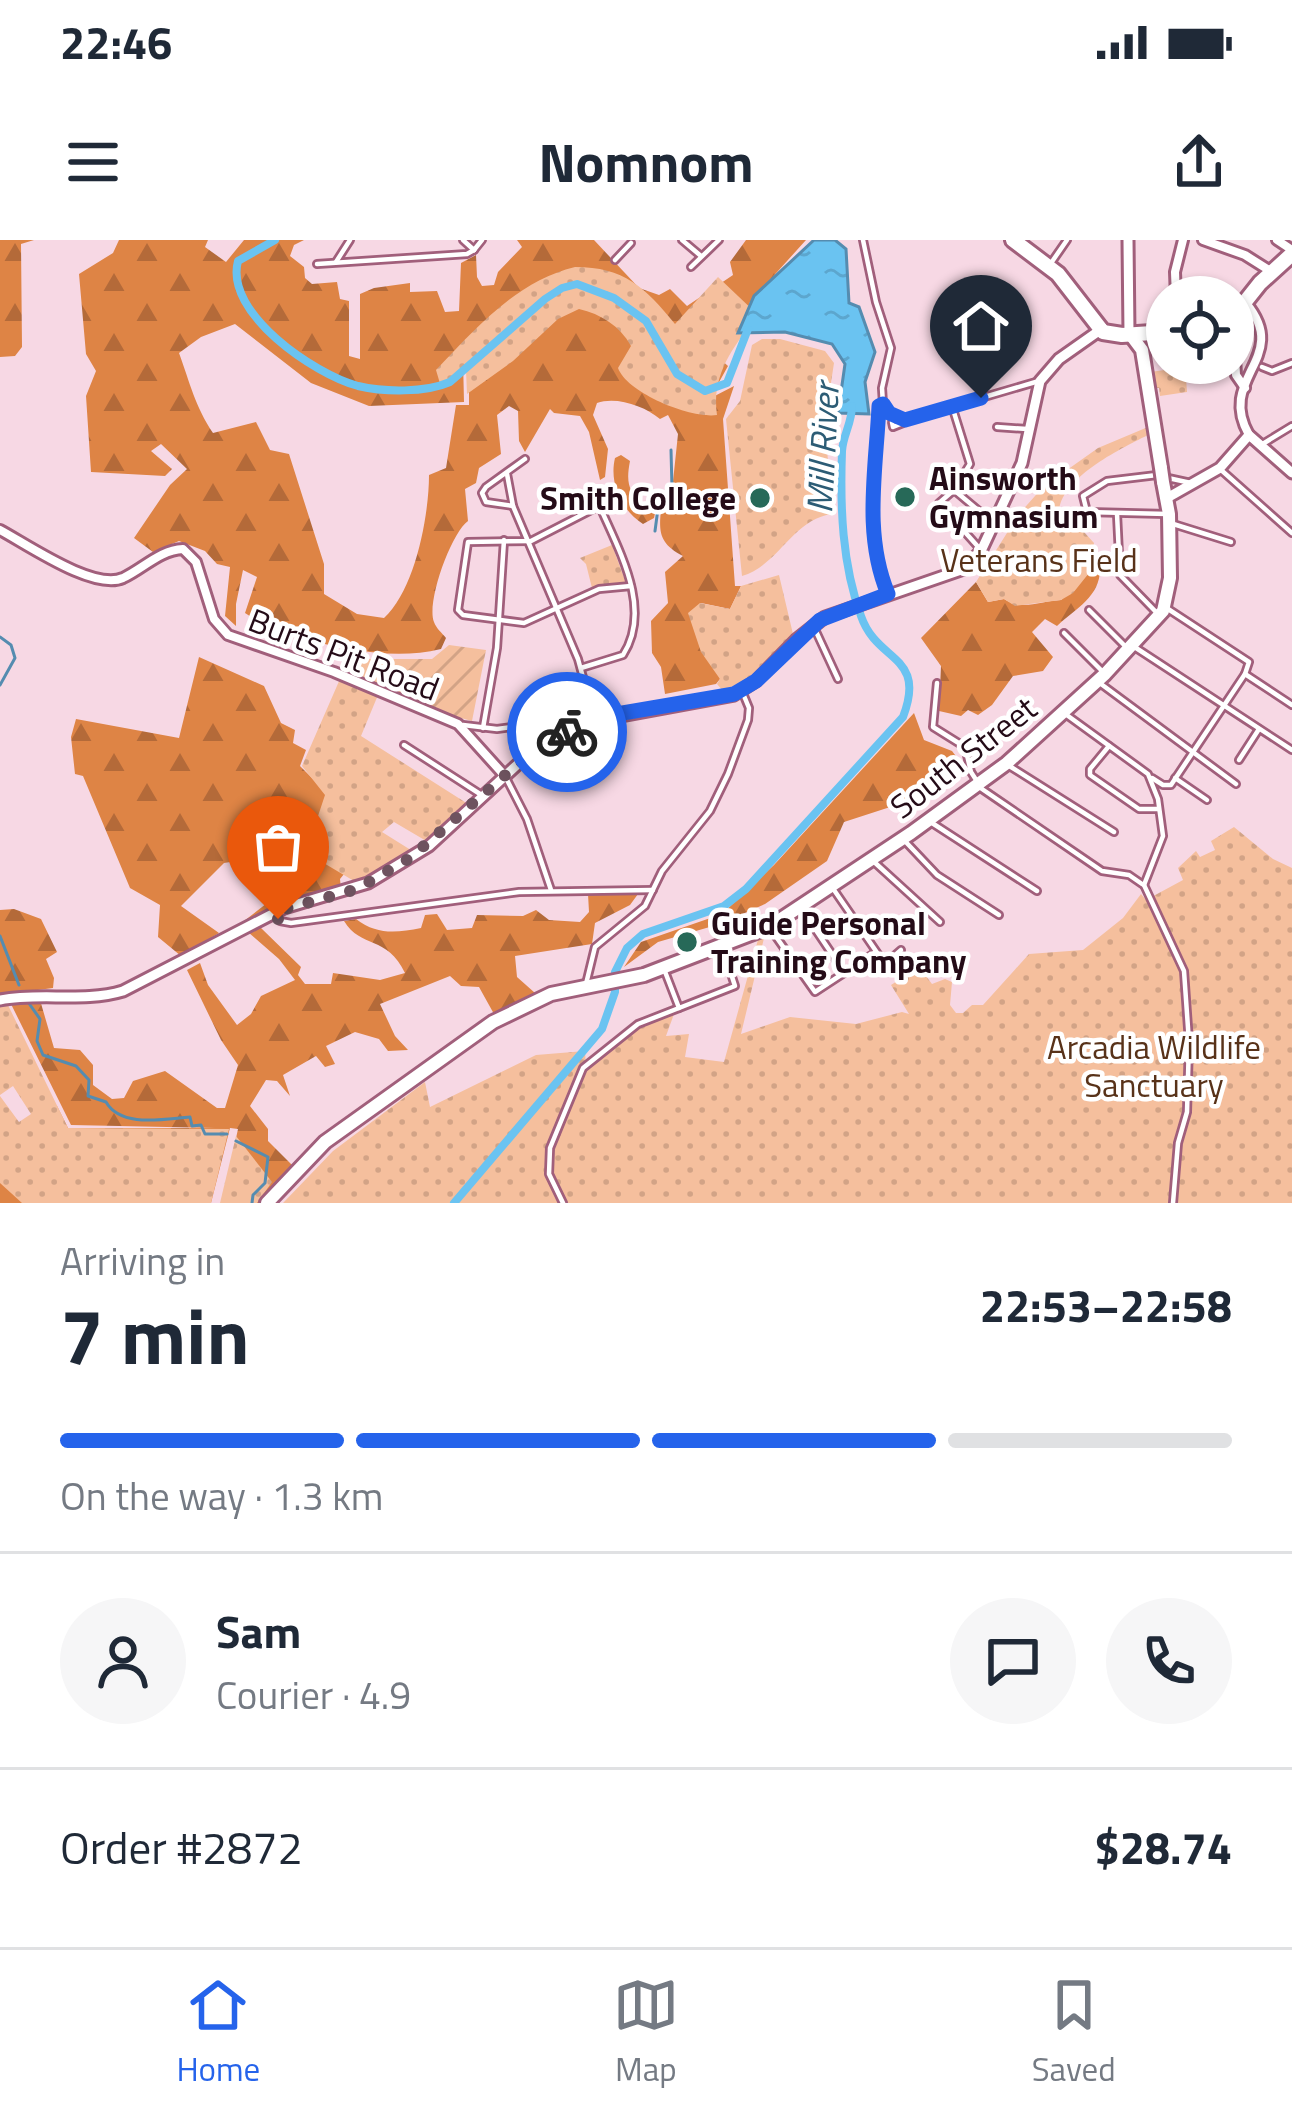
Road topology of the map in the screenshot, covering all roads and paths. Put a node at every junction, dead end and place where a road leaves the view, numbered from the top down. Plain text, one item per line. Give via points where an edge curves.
1 (350, 240) edge
2 (463, 240) edge
3 (482, 240) edge
4 (682, 240) edge
5 (719, 240) edge
6 (863, 240) edge
7 (1012, 240) edge
8 (1067, 240) edge
9 (1128, 240) edge
10 (1183, 240) edge
11 (1203, 240) edge
12 (1277, 240) edge
13 (631, 241) edge
14 (474, 250) junction
15 (1292, 252) edge
16 (702, 256) junction
17 (615, 260) dead end
18 (337, 262) junction
19 (317, 264) dead end
20 (1048, 266) junction
21 (691, 267) dead end
22 (1272, 272) junction
23 (1175, 276) edge
24 (1254, 292) edge
25 (1254, 314) edge
26 (1103, 328) junction
27 (1146, 332) edge
28 (1129, 333) junction
29 (1146, 342) edge
30 (1143, 356) junction
31 (1292, 363) edge
32 (1262, 367) junction
33 (1040, 381) junction
34 (1242, 384) edge
35 (1246, 388) junction
36 (883, 404) junction
37 (952, 406) junction
38 (1292, 425) edge
39 (998, 427) dead end
40 (1030, 429) junction
41 (1249, 436) junction
42 (1261, 445) junction
43 (525, 459) dead end
44 (1220, 468) junction
45 (1292, 472) edge
46 (507, 474) junction
47 (1193, 485) junction
48 (593, 490) dead end
49 (954, 490) junction
50 (1069, 496) dead end
51 (1083, 496) junction
52 (1167, 498) junction
53 (513, 506) junction
54 (599, 506) junction
55 (1087, 512) junction
56 (1117, 514) junction
57 (1072, 517) dead end
58 (1170, 518) junction
59 (994, 523) junction
60 (0, 530) edge
61 (1292, 532) edge
62 (531, 541) junction
63 (504, 542) junction
64 (1231, 542) dead end
65 (982, 550) junction
66 (631, 586) junction
67 (888, 594) junction
68 (558, 607) junction
69 (1089, 610) dead end
70 (1162, 611) junction
71 (499, 621) junction
72 (813, 625) junction
73 (1064, 633) dead end
74 (1131, 648) junction
75 (581, 668) junction
76 (1245, 674) junction
77 (1101, 677) junction
78 (838, 680) dead end
79 (937, 683) dead end
80 (742, 691) junction
81 (1223, 705) junction
82 (1292, 705) edge
83 (1064, 713) junction
84 (594, 718) junction
85 (458, 724) junction
86 (483, 728) junction
87 (1259, 728) junction
88 (572, 729) junction
89 (404, 745) dead end
90 (1109, 746) junction
91 (1192, 752) junction
92 (1291, 753) edge
93 (1239, 760) dead end
94 (1007, 763) junction
95 (1148, 774) junction
96 (504, 775) junction
97 (1175, 778) junction
98 (979, 784) junction
99 (1236, 784) dead end
100 (482, 795) junction
101 (1208, 800) dead end
102 (1160, 808) junction
103 (929, 821) junction
104 (1114, 832) dead end
105 (903, 839) junction
106 (872, 860) junction
107 (1144, 885) junction
108 (832, 887) junction
109 (551, 890) junction
110 (653, 890) junction
111 (1037, 891) dead end
112 (801, 908) junction
113 (274, 913) junction
114 (999, 915) dead end
115 (940, 922) dead end
116 (769, 927) junction
117 (722, 946) junction
118 (901, 950) dead end
119 (876, 952) junction
120 (664, 968) junction
121 (844, 973) junction
122 (586, 985) junction
123 (0, 1000) edge
124 (679, 1007) junction
125 (267, 1203) edge
126 (563, 1203) edge
127 (1173, 1203) edge

1 - 18 street
2 - 14 street
3 - 14 street
4 - 16 street
5 - 16 street
6 - 36 street via 891,348
7 - 20 highway
8 - 20 street
9 - 28 main road
10 - 23 street
11 - 22 street
12 - 15 street
13 - 17 street
14 - 18 street
15 - 22 highway
16 - 21 street
18 - 19 street
20 - 26 highway
22 - 24 highway
25 - 32 street via 1270,346
26 - 28 highway
26 - 33 main road
27 - 28 highway
28 - 30 main road
29 - 30 main road
30 - 52 main road
31 - 32 street
32 - 35 street
33 - 37 street
33 - 40 main road
34 - 35 street
35 - 41 street via 1240,402
36 - 37 street via 905,420
36 - 67 street via 872,528
37 - 49 street via 970,464
38 - 42 street
39 - 40 street
40 - 59 main road
41 - 42 main road
41 - 44 main road
42 - 45 main road
43 - 46 street
44 - 47 main road
44 - 61 street
46 - 53 street
46 - 53 street via 482,494 486,502
47 - 51 street via 1154,475 1107,481
47 - 52 main road
48 - 54 street
49 - 59 street
49 - 65 street via 939,503
50 - 51 street
51 - 55 street
52 - 58 main road
53 - 62 street
54 - 62 street
54 - 66 street
55 - 56 street
55 - 57 street
56 - 58 street
56 - 70 street via 1120,575
58 - 64 street
58 - 70 main road via 1170,589
59 - 65 main road
60 - 85 street, Burts Pit Road via 108,582 183,549 228,635
62 - 63 street
62 - 68 street
63 - 71 street
63 - 71 street via 468,542 458,610
65 - 67 main road via 964,569
66 - 68 street
66 - 75 street via 626,651
67 - 72 main road
68 - 71 street via 524,623
68 - 75 street
69 - 74 street
70 - 74 main road, South Street
70 - 76 street via 1249,662
71 - 86 street
72 - 78 street
72 - 80 main road
73 - 77 street
74 - 77 main road, South Street
74 - 81 street
75 - 84 street
76 - 81 street
76 - 82 street
77 - 83 main road, South Street
77 - 91 street
79 - 98 street via 933,728 965,747
80 - 84 main road
80 - 110 street via 748,719 722,787
81 - 87 street
81 - 91 street
83 - 90 street
83 - 94 main road, South Street
84 - 88 main road
85 - 86 street
85 - 96 street
86 - 88 street via 558,722
87 - 92 street
87 - 93 street
88 - 96 main road
89 - 100 street
90 - 95 street
90 - 102 street via 1090,775 1138,809
91 - 97 street
91 - 99 street
94 - 98 main road, South Street
94 - 104 street
95 - 97 street via 1165,786
95 - 102 street
96 - 100 main road
96 - 109 street
97 - 101 street
98 - 103 main road, South Street
98 - 107 street via 1102,871
100 - 113 main road via 429,846 368,884
102 - 107 street via 1163,840
103 - 105 main road, South Street
103 - 111 street
105 - 106 main road, South Street
105 - 114 street via 937,875
106 - 108 main road, South Street
106 - 115 street
107 - 127 street via 1184,971 1186,1112
108 - 112 main road, South Street
108 - 119 street
109 - 110 street
109 - 113 street via 291,923
110 - 122 street via 595,947
112 - 116 main road, South Street
112 - 121 street
113 - 123 main road via 115,994
116 - 117 main road, South Street
116 - 121 street via 814,992
117 - 120 main road, South Street
117 - 124 street via 734,986
118 - 119 street via 886,967
119 - 121 street
120 - 122 main road, South Street
120 - 124 street
122 - 125 main road, South Street via 493,1022 325,1142
124 - 126 street via 638,1024 583,1068 550,1148 549,1174

